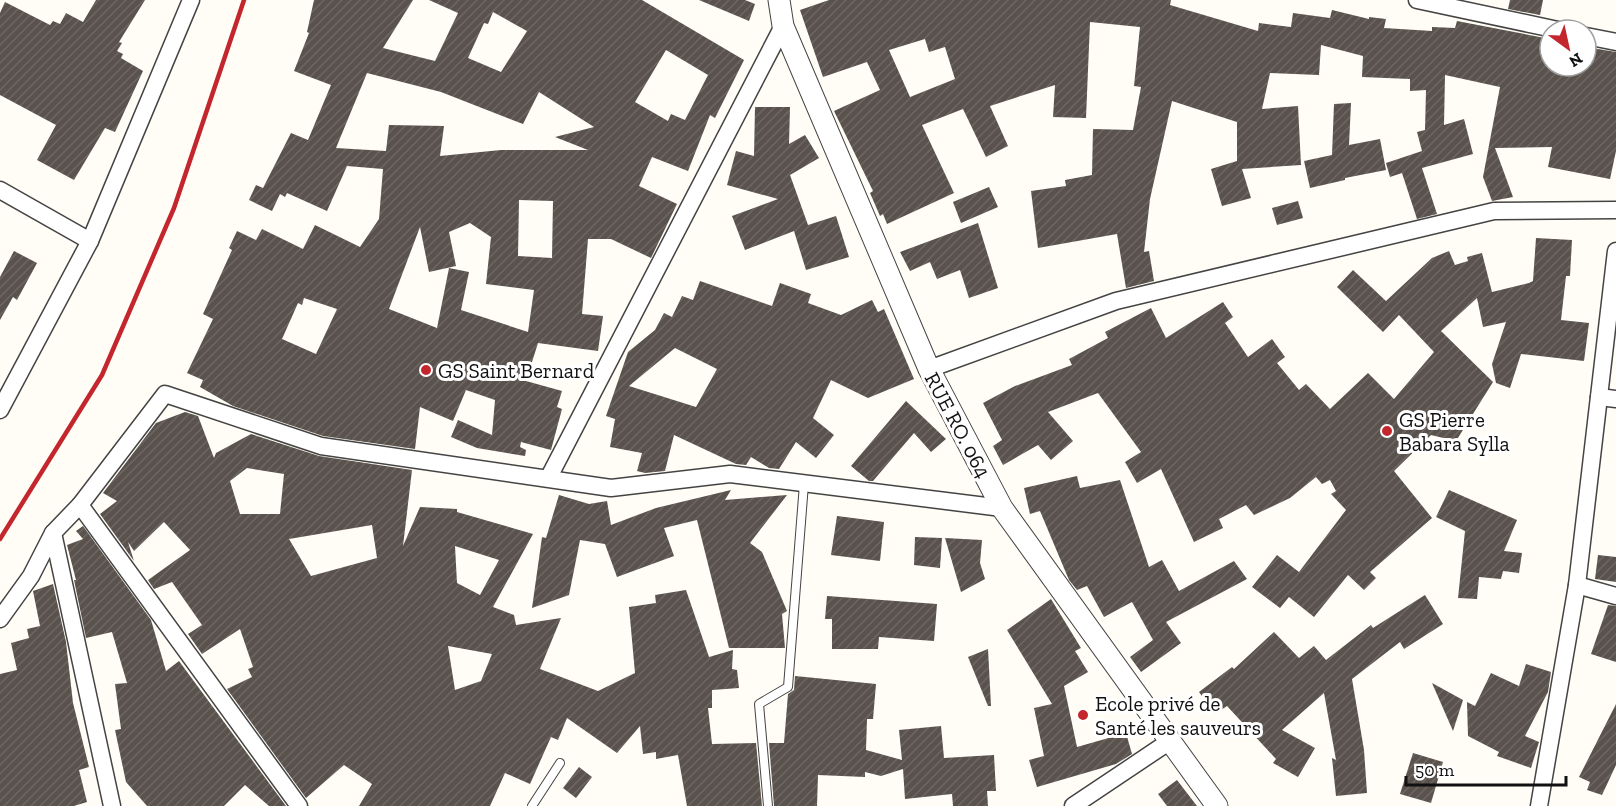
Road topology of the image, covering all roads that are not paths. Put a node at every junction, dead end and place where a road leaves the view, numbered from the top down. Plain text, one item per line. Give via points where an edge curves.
1 (192, 0) edge
2 (778, 0) edge
3 (1417, 0) edge
4 (783, 26) junction
5 (1538, 26) edge
6 (1598, 38) edge
7 (1616, 42) edge
8 (0, 190) edge
9 (1616, 210) edge
10 (90, 241) junction
11 (1616, 251) edge
12 (928, 369) junction
13 (1607, 398) edge
14 (0, 410) edge
15 (549, 477) junction
16 (804, 484) junction
17 (80, 505) junction
18 (1002, 508) junction
19 (53, 533) junction
20 (1577, 585) junction
21 (1616, 596) edge
22 (0, 619) edge
23 (1170, 741) junction
24 (560, 763) dead end
25 (112, 806) edge
26 (299, 806) edge
27 (532, 806) edge
28 (768, 806) edge
29 (1073, 806) edge
30 (1217, 806) edge
31 (1539, 806) edge

1 - 10 street
2 - 4 street, RUE RO. 064
3 - 5 street
4 - 12 street, RUE RO. 064
4 - 15 street
6 - 7 street
8 - 10 street
9 - 12 street via 1494,211 1116,301
10 - 14 street
11 - 13 street
12 - 18 street, RUE RO. 064
13 - 20 street
15 - 16 street via 611,488 730,474
15 - 17 street via 321,446 165,394
16 - 18 street
16 - 28 lane via 788,687 759,704
17 - 19 street
17 - 26 street
18 - 23 street, RUE RO. 064
19 - 22 street via 31,576
19 - 25 street
20 - 21 street
20 - 31 street
23 - 29 street
23 - 30 street, RUE RO. 064
24 - 27 lane

